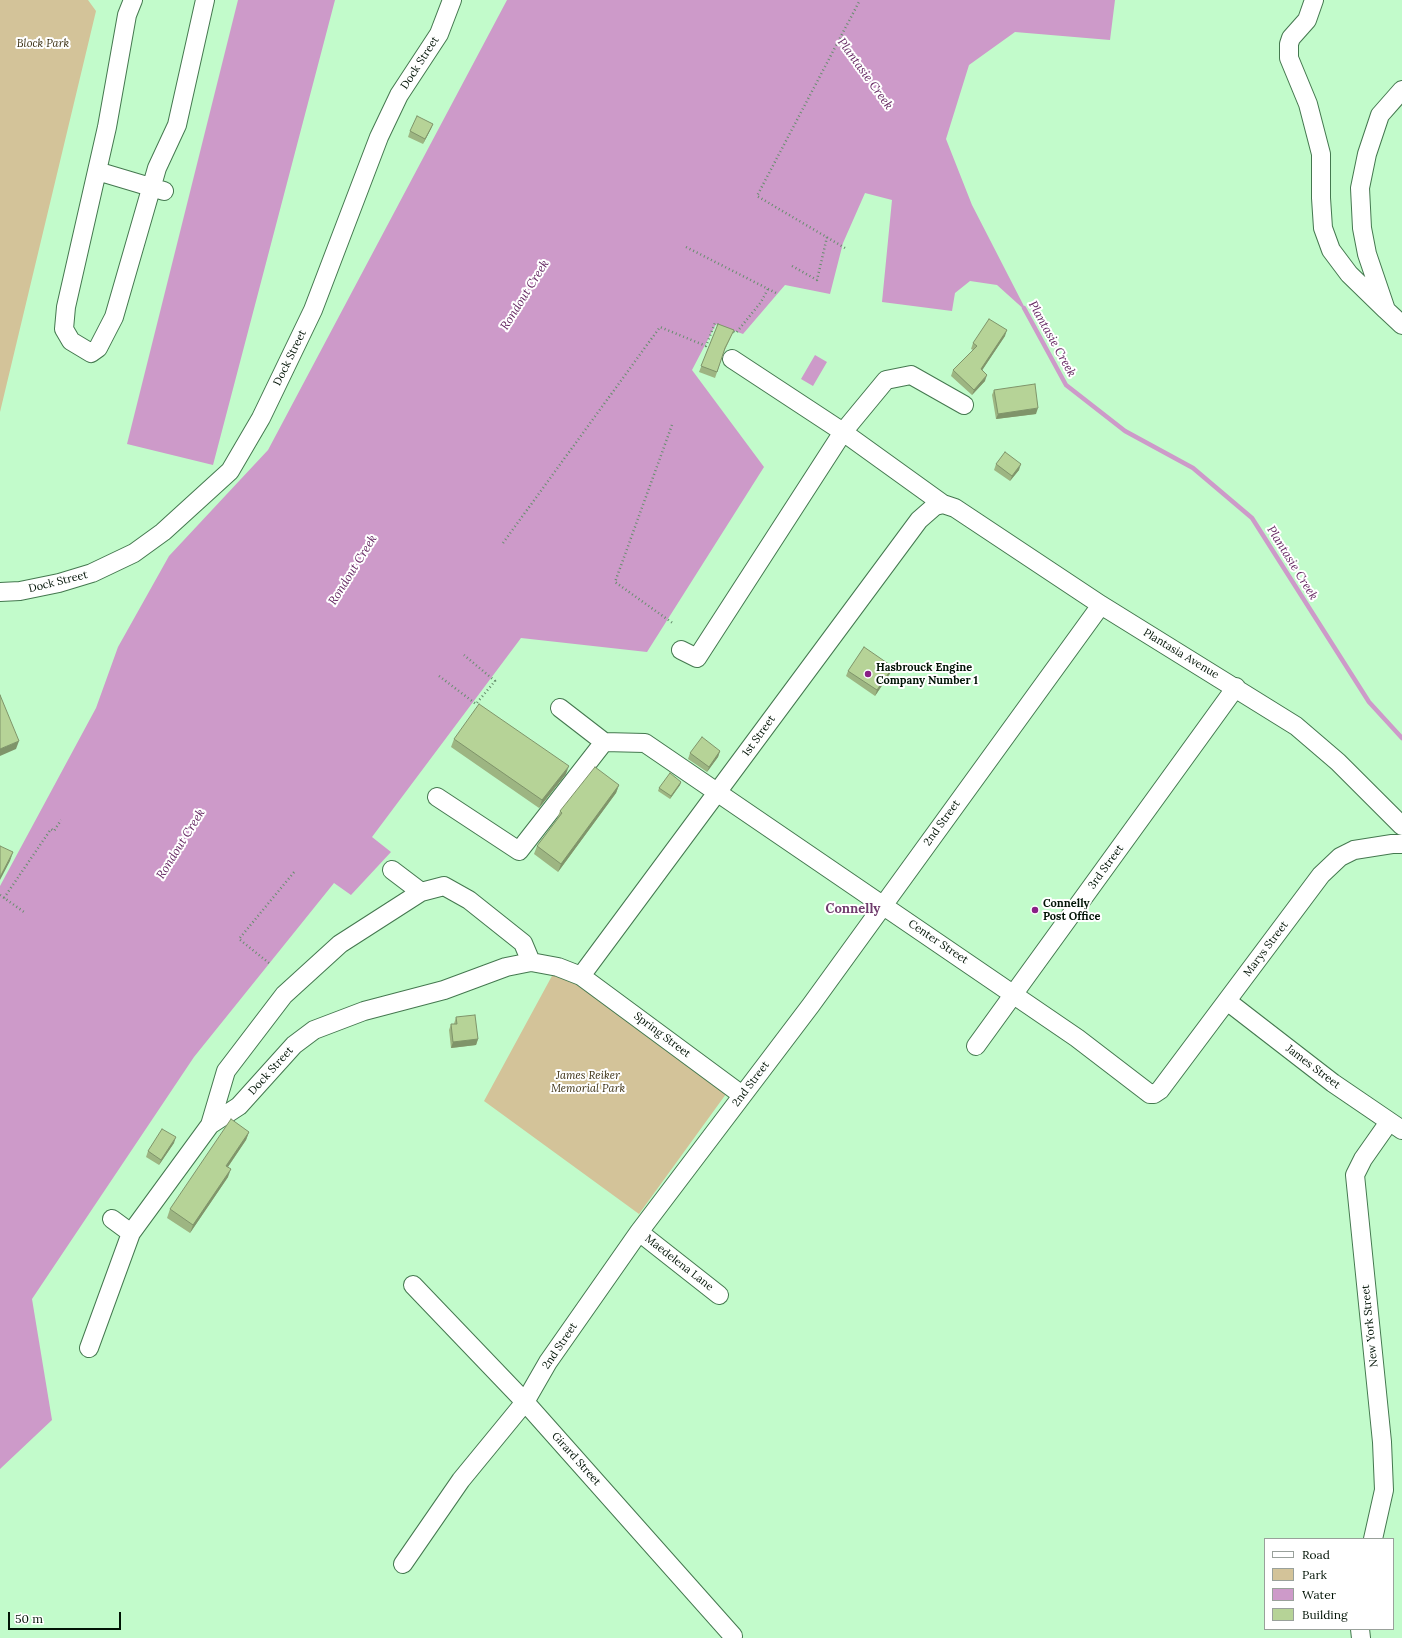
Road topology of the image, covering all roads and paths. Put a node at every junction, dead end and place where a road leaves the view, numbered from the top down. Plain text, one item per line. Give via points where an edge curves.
1 (133, 0) edge
2 (205, 0) edge
3 (452, 0) edge
4 (860, 0) edge
5 (1314, 0) edge
6 (1402, 90) edge
7 (97, 171) junction
8 (158, 189) junction
9 (827, 237) junction
10 (686, 247) dead end
11 (845, 248) dead end
12 (792, 266) dead end
13 (768, 289) junction
14 (778, 294) dead end
15 (1386, 310) junction
16 (1402, 325) edge
17 (722, 326) edge
18 (729, 330) edge
19 (732, 359) dead end
20 (964, 405) dead end
21 (672, 425) dead end
22 (843, 432) junction
23 (943, 504) junction
24 (503, 543) dead end
25 (0, 592) edge
26 (1101, 605) junction
27 (674, 624) dead end
28 (682, 650) dead end
29 (464, 655) dead end
30 (439, 676) dead end
31 (1236, 688) junction
32 (560, 708) dead end
33 (604, 742) junction
34 (719, 793) junction
35 (437, 797) dead end
36 (62, 820) dead end
37 (1402, 826) edge
38 (1402, 844) edge
39 (392, 870) dead end
40 (295, 871) dead end
41 (421, 892) junction
42 (0, 895) edge
43 (4, 898) junction
44 (883, 904) junction
45 (24, 912) dead end
46 (531, 962) junction
47 (269, 964) dead end
48 (581, 976) junction
49 (1014, 994) junction
50 (1227, 1001) junction
51 (976, 1046) dead end
52 (1154, 1094) joint
53 (742, 1095) junction
54 (210, 1125) junction
55 (1395, 1126) edge
56 (112, 1219) dead end
57 (640, 1232) junction
58 (131, 1233) junction
59 (413, 1285) dead end
60 (719, 1294) dead end
61 (89, 1348) dead end
62 (525, 1402) junction
63 (1373, 1538) edge
64 (403, 1564) dead end
65 (733, 1636) dead end

1 - 7 street via 127,15
2 - 8 street via 177,126 157,168
3 - 25 street, Dock Street via 439,34 399,95 379,137 313,310 261,418 230,471 163,532 134,553 92,573 72,579 20,591
4 - 9 path via 757,196
5 - 15 street via 1307,20 1288,44 1289,58 1308,104 1321,154 1323,228 1331,250 1349,274
6 - 15 street via 1380,115 1367,154 1360,188 1362,228 1367,254
7 - 8 street
7 - 8 street via 66,307 64,330 71,341 91,353 98,348 114,317
9 - 11 path
9 - 12 path via 817,280
10 - 13 path
13 - 14 path
13 - 18 path via 736,333
15 - 16 street
17 - 24 path via 714,323 706,346 660,327
19 - 22 street, Plantasia Avenue
20 - 22 street via 911,375 886,380
21 - 27 path via 615,582
22 - 23 street, Plantasia Avenue
22 - 28 street via 697,658
23 - 26 street, Plantasia Avenue via 955,508
23 - 34 street, 1st Street via 934,506 919,520
26 - 31 street, Plantasia Avenue
26 - 44 street, 2nd Street
29 - 30 path via 495,681 476,704
31 - 37 street, Plantasia Avenue via 1296,726 1338,762
31 - 49 street, 3rd Street
32 - 33 street
33 - 34 street, Center Street via 645,743
33 - 35 street via 519,851
34 - 44 street, Center Street
34 - 48 street, 1st Street
36 - 43 path via 54,831 51,829
38 - 50 street, Marys Street via 1354,850 1340,857 1321,876
39 - 41 street
40 - 47 path via 240,940
41 - 46 street via 444,886 469,900 523,943
41 - 54 street via 340,944 284,995 226,1071
42 - 43 path
43 - 45 path
44 - 49 street, Center Street
44 - 53 street, 2nd Street
46 - 48 street, Dock Street via 558,967
46 - 54 street, Dock Street via 506,967 444,990 364,1011 314,1030 294,1045 239,1106
48 - 53 street, Spring Street
49 - 51 street, 3rd Street
49 - 52 street, Center Street via 1150,1094
50 - 52 street, Marys Street via 1160,1090
50 - 55 street, James Street
53 - 57 street, 2nd Street
54 - 58 street, Dock Street
55 - 63 street, New York Street via 1363,1159 1355,1175 1382,1442 1384,1490
56 - 58 street
57 - 60 street, Maedelena Lane
57 - 62 street, 2nd Street via 548,1362
58 - 61 street, Dock Street
59 - 62 street, Girard Street
62 - 64 street, 2nd Street via 461,1480
62 - 65 street, Girard Street

